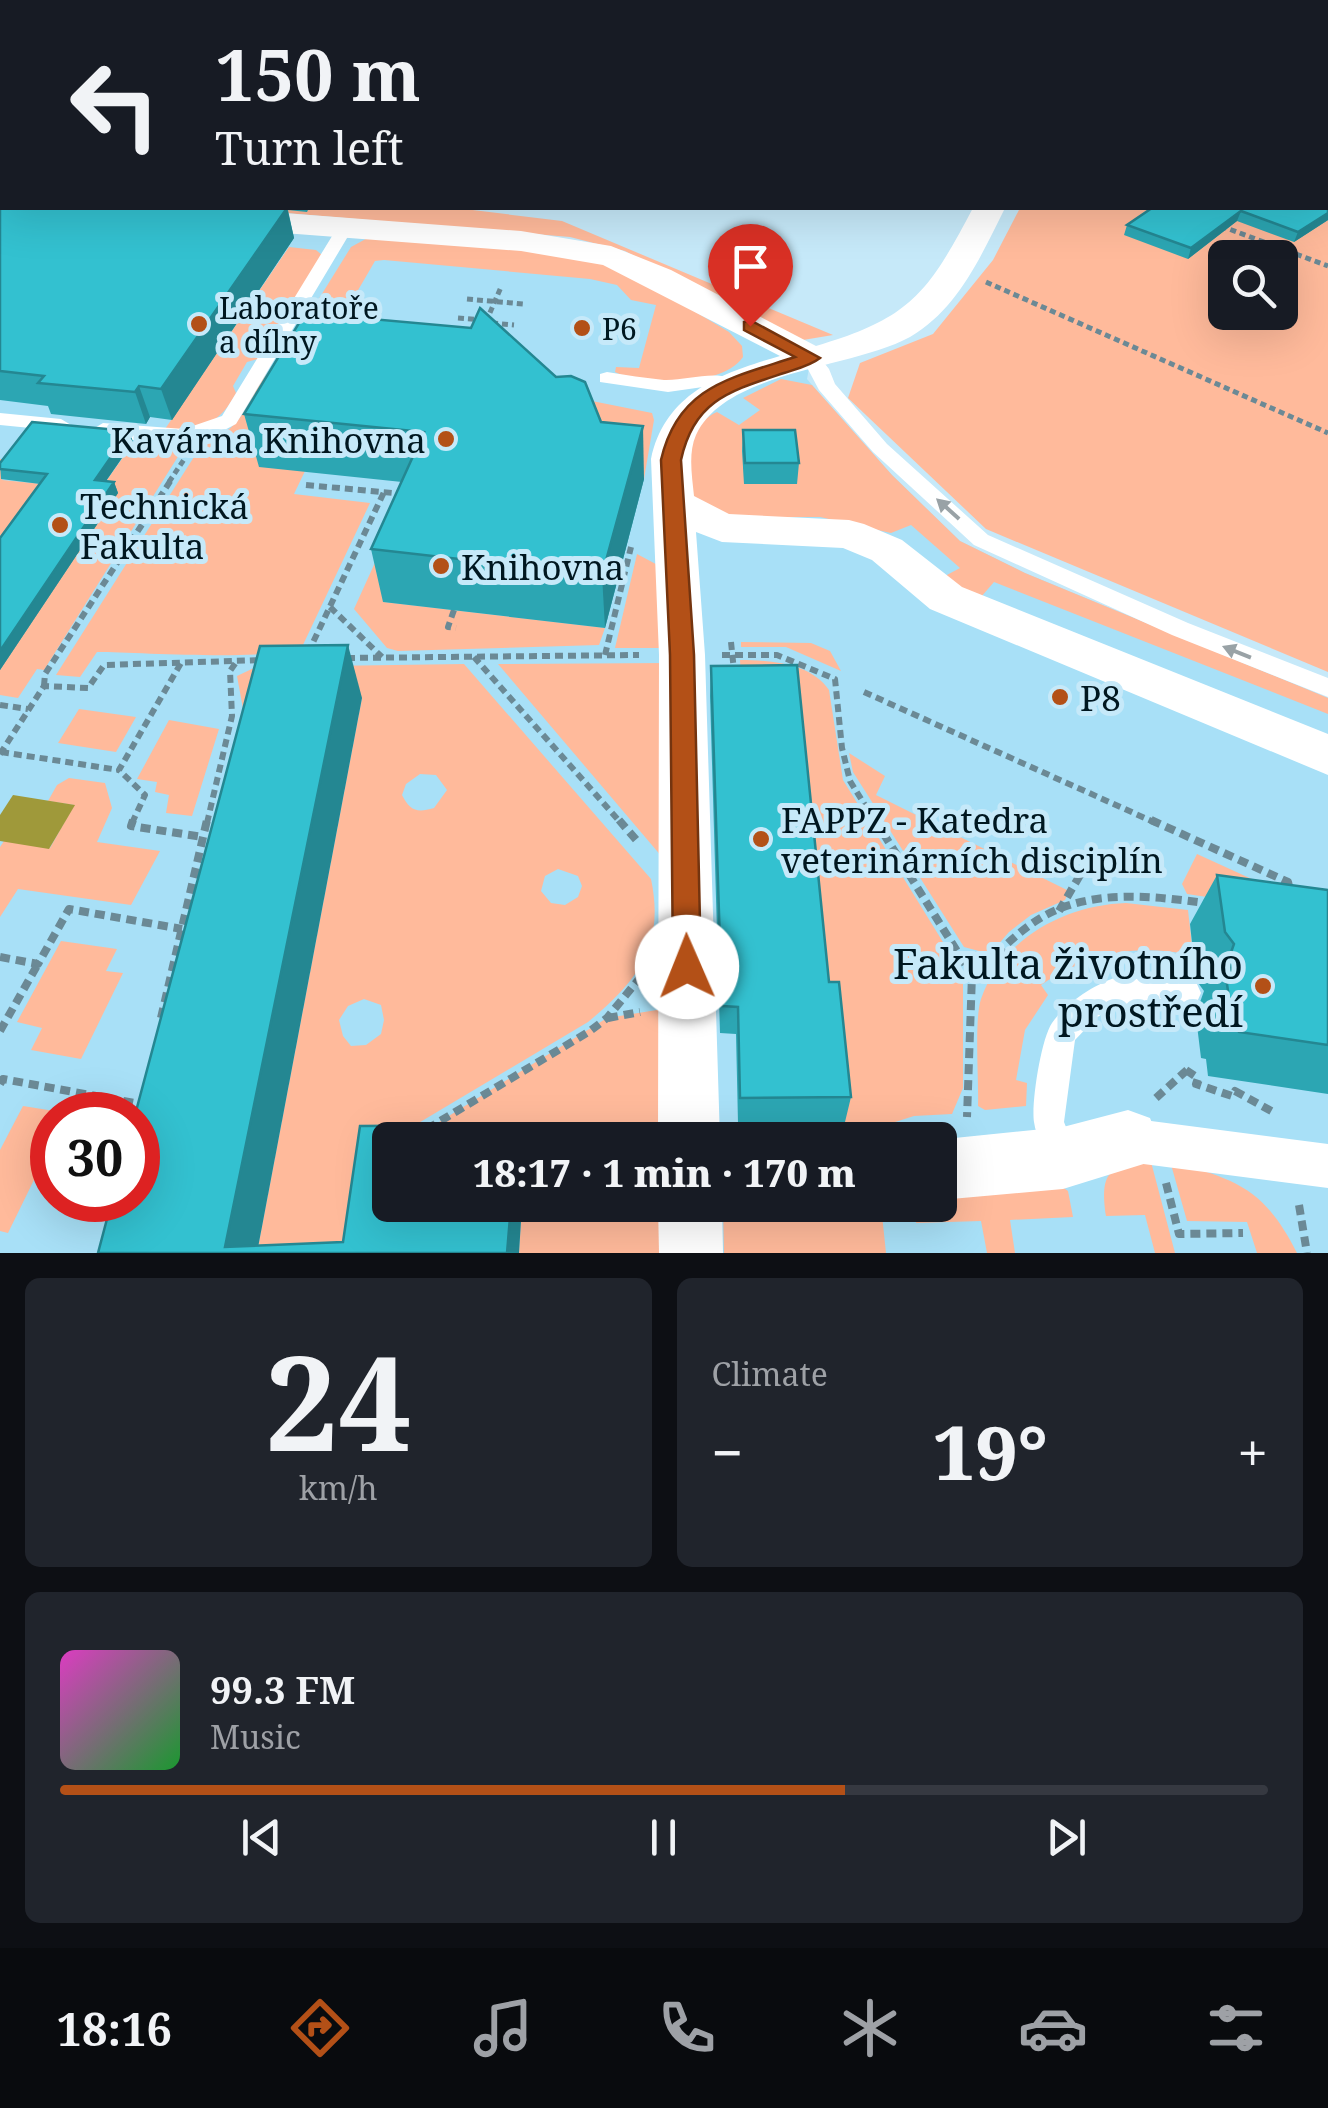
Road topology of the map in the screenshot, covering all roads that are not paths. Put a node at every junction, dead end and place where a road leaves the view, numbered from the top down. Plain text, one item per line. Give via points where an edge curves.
1 (987, 210) edge
2 (191, 216) edge
3 (345, 228) junction
4 (811, 358) junction
5 (733, 384) junction
6 (692, 412) junction
7 (0, 419) edge
8 (674, 503) junction
9 (1328, 688) edge
10 (1328, 755) edge
11 (1187, 994) dead end
12 (688, 1122) edge
13 (1128, 1140) joint
14 (957, 1144) edge
15 (1063, 1158) junction
16 (1321, 1165) edge
17 (690, 1222) edge
18 (691, 1253) edge

1 - 4 street via 955,274 922,312 870,345
2 - 3 street
3 - 4 street via 611,256
3 - 7 lane via 229,420 184,437
4 - 5 street
9 -> 4 lane via 981,540 880,448 826,386
5 - 6 street
5 - 6 lane via 598,380 675,399
6 - 8 street via 678,430 671,460
8 - 10 street via 722,528 849,534 886,550 946,598
8 - 12 street
11 - 15 lane via 1114,991 1062,1033 1049,1122
13 - 15 street
13 - 16 street
14 - 15 street
17 - 18 street

